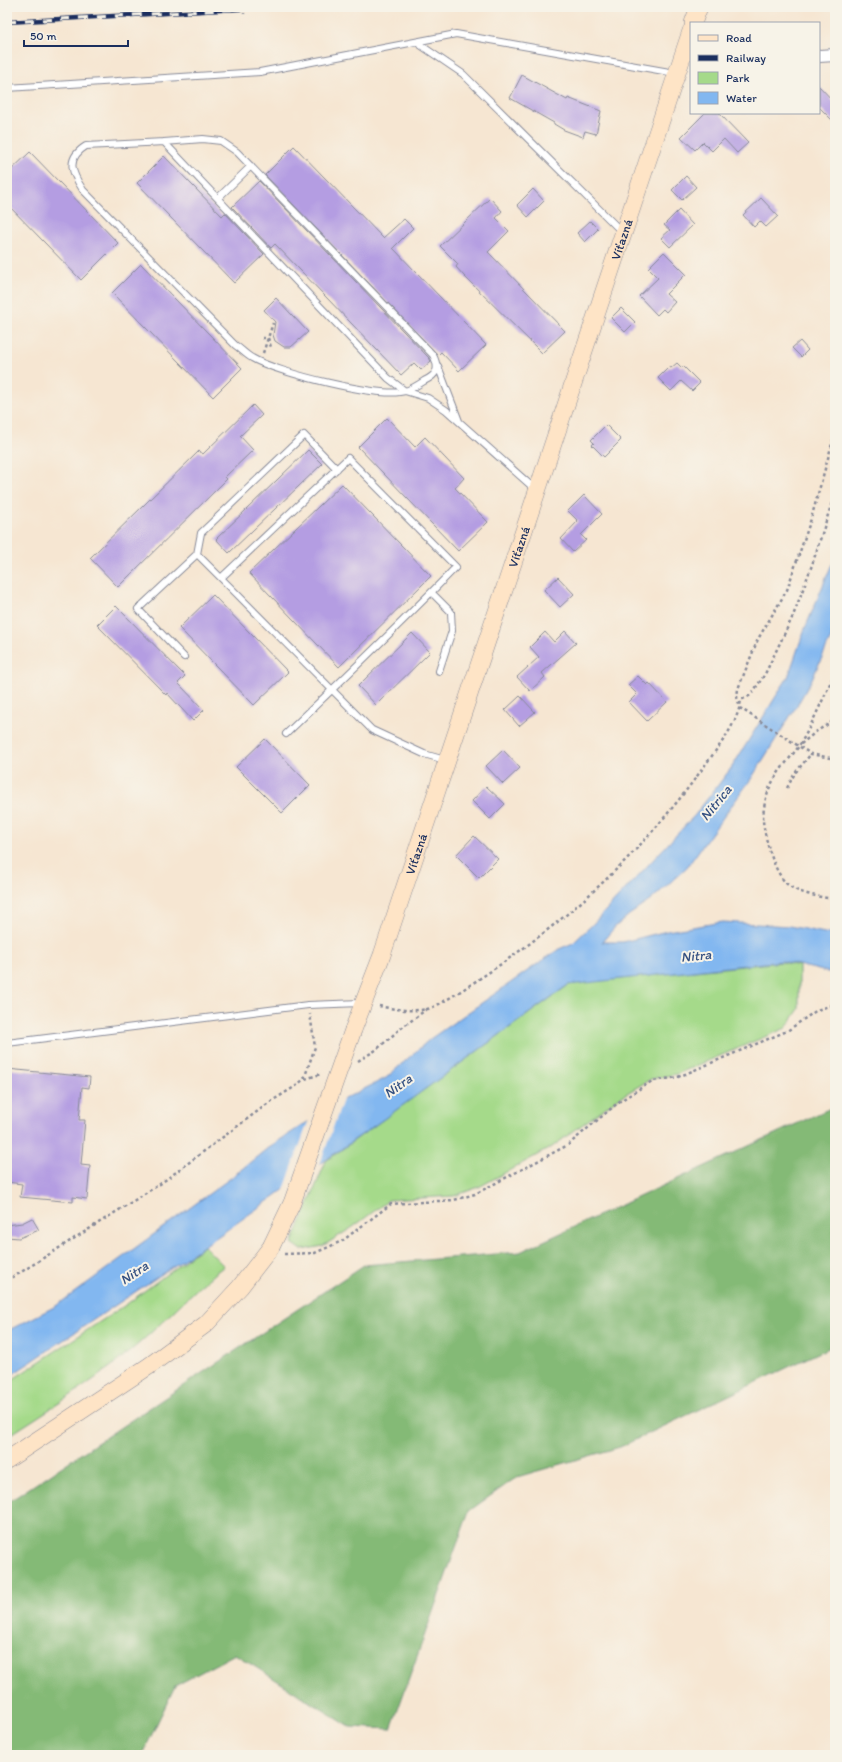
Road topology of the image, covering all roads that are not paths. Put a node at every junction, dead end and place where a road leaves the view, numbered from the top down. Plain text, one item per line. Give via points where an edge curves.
1 (699, 7) edge
2 (694, 22) edge
3 (690, 35) edge
4 (416, 42) junction
5 (835, 55) edge
6 (820, 56) edge
7 (683, 66) edge
8 (7, 88) edge
9 (164, 142) junction
10 (251, 166) junction
11 (218, 198) junction
12 (623, 233) junction
13 (437, 362) junction
14 (405, 391) junction
15 (459, 422) junction
16 (337, 469) junction
17 (537, 491) junction
18 (197, 554) junction
19 (221, 578) junction
20 (432, 593) junction
21 (184, 657) dead end
22 (439, 671) dead end
23 (331, 690) junction
24 (286, 734) dead end
25 (447, 760) junction
26 (362, 1003) junction
27 (7, 1043) edge
28 (7, 1460) edge

1 - 2 main road
3 - 7 main road, Víťazná
4 - 7 lane via 456,34
4 - 8 lane via 260,72
4 - 12 lane via 463,74
5 - 6 street
7 - 12 main road, Víťazná
9 - 10 lane via 202,139 221,141
9 - 11 lane
9 - 14 lane via 86,146 78,151 72,160 74,176 83,190 235,345 252,358 311,378 372,392
10 - 11 lane
10 - 13 lane
11 - 14 lane via 388,378
12 - 17 main road, Víťazná
13 - 14 lane via 437,370 432,377
13 - 15 lane
14 - 15 lane via 428,398
15 - 17 lane
16 - 18 lane via 304,435 201,533
16 - 19 lane
16 - 20 lane via 348,458 456,568
17 - 25 main road, Víťazná
18 - 19 lane
18 - 21 lane via 138,609
19 - 23 lane
20 - 22 lane via 451,612 452,631
20 - 23 lane
23 - 24 lane
23 - 25 lane via 372,730 424,754
25 - 26 main road, Víťazná via 382,955
26 - 27 lane via 308,1005
26 - 28 main road, Víťazná, bridge via 292,1203 269,1250 206,1324 150,1366

